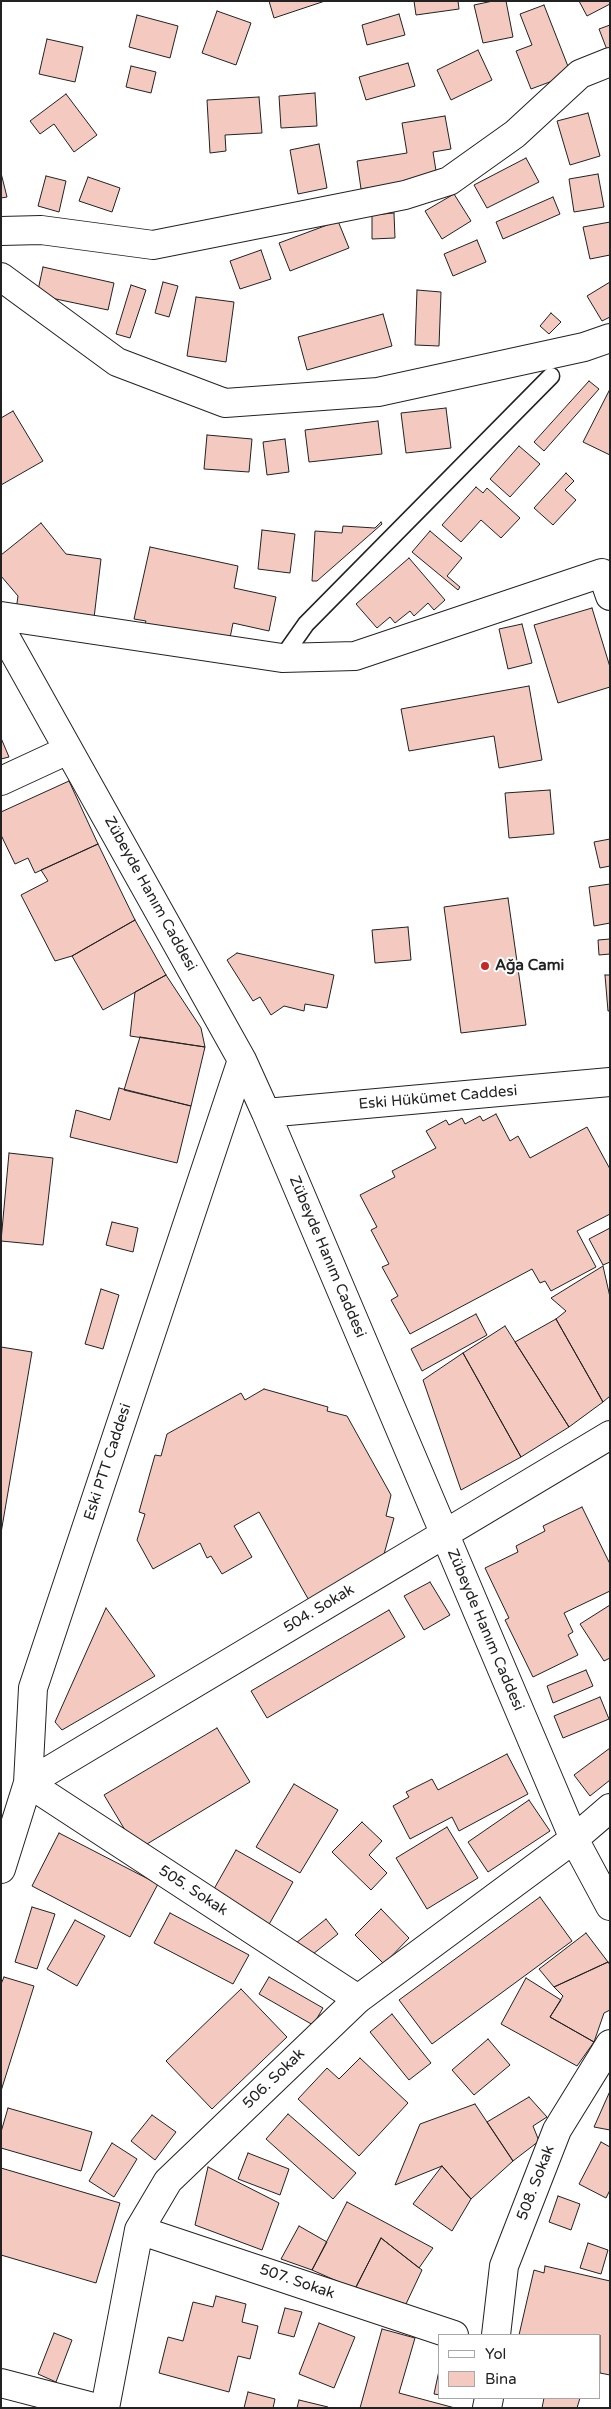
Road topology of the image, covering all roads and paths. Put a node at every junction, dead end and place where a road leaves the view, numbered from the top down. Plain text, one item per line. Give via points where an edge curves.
1 (610, 62) edge
2 (1, 231) edge
3 (1, 277) edge
4 (610, 338) edge
5 (551, 376) dead end
6 (606, 585) edge
7 (1, 616) edge
8 (1, 629) edge
9 (282, 658) junction
10 (68, 750) junction
11 (1, 781) edge
12 (242, 1060) junction
13 (610, 1082) edge
14 (266, 1113) junction
15 (610, 1436) edge
16 (444, 1533) junction
17 (28, 1784) junction
18 (610, 1808) edge
19 (574, 1839) junction
20 (1, 1869) edge
21 (610, 1906) edge
22 (358, 1999) junction
23 (610, 2044) edge
24 (139, 2230) junction
25 (451, 2334) edge
26 (496, 2334) edge
27 (1, 2383) edge
28 (97, 2408) edge
29 (105, 2408) edge

1 - 2 street via 580,74 515,134 449,181 405,195 153,245 41,230
3 - 4 street via 117,362 225,404 378,392 584,347
5 - 9 lane via 306,624
6 - 9 street via 355,656
7 - 9 street
8 - 10 street, Zübeyde Hanım Caddesi
10 - 11 street
10 - 12 street, Zübeyde Hanım Caddesi
12 - 14 street, Zübeyde Hanım Caddesi
12 - 17 street, Eski PTT Caddesi via 33,1688
13 - 14 street, Eski Hükümet Caddesi
14 - 16 street, Zübeyde Hanım Caddesi
15 - 16 street, 504. Sokak
16 - 17 street, 504. Sokak
16 - 19 street, Zübeyde Hanım Caddesi
17 - 20 street, Eski PTT Caddesi
17 - 22 street, 505. Sokak
18 - 19 street, 506. Sokak
19 - 21 street, Zübeyde Hanım Caddesi
19 - 22 street, 506. Sokak
22 - 24 street, 506. Sokak via 168,2181
23 - 26 street, 508. Sokak via 557,2130 504,2266
24 - 25 street, 507. Sokak
24 - 29 street, 506. Sokak
27 - 28 street

